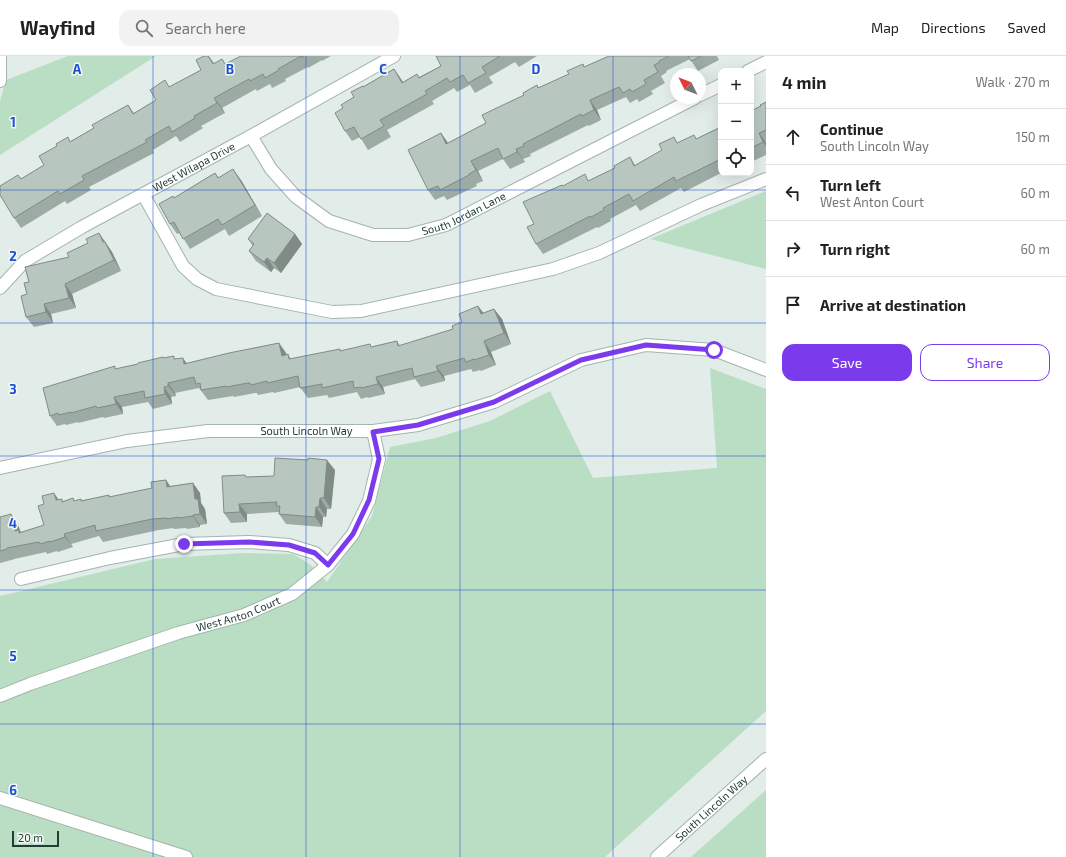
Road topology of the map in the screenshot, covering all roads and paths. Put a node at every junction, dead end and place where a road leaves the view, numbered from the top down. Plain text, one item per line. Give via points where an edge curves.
1 (0, 56) edge
2 (394, 56) edge
3 (766, 62) edge
4 (754, 68) edge
5 (0, 81) edge
6 (718, 86) edge
7 (706, 92) edge
8 (683, 104) edge
9 (251, 136) junction
10 (766, 179) edge
11 (143, 194) junction
12 (0, 288) edge
13 (766, 370) edge
14 (373, 432) junction
15 (0, 468) edge
16 (328, 565) junction
17 (21, 579) dead end
18 (0, 696) edge
19 (766, 760) edge
20 (0, 798) edge
21 (186, 857) edge
22 (657, 857) edge

1 - 5 street
2 - 9 street, West Wilapa Drive
3 - 4 street
6 - 7 street
8 - 9 street, South Jordan Lane via 446,225 408,235 373,235 329,221 296,196 271,169
9 - 11 street, West Wilapa Drive
10 - 11 street via 599,253 552,269 361,312 332,312 216,289 197,279 183,266
11 - 12 street, West Wilapa Drive via 25,261
13 - 14 street, South Lincoln Way via 714,350 646,345 581,360 494,402 418,425
14 - 15 street, South Lincoln Way via 208,431 127,441
14 - 16 street, West Anton Court via 379,459 369,500 353,534
16 - 17 street via 315,553 289,545 249,542 184,544
16 - 18 street, West Anton Court via 292,594 244,615 178,633
19 - 22 street, South Lincoln Way
20 - 21 street

